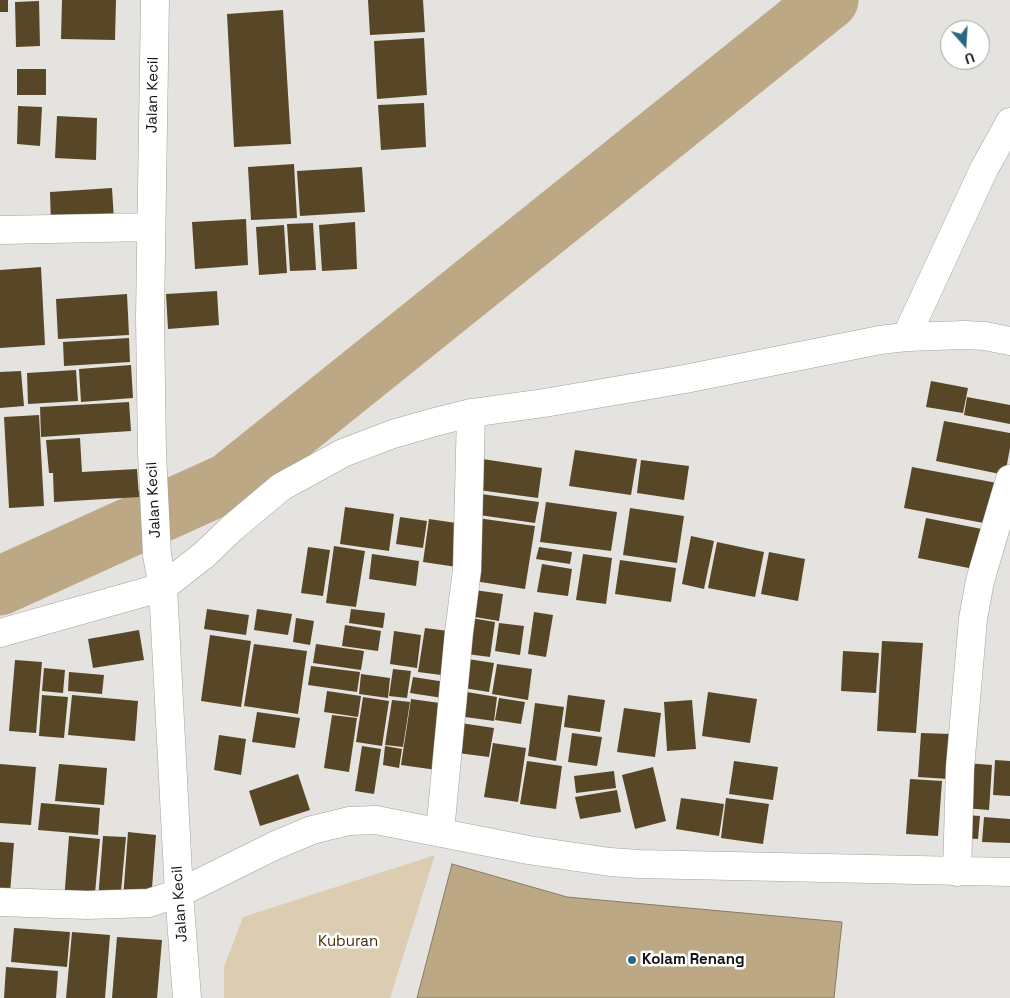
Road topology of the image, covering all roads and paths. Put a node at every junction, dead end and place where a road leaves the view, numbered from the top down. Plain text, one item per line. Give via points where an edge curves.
1 (155, 0) edge
2 (1010, 122) edge
3 (152, 227) junction
4 (0, 230) edge
5 (906, 337) junction
6 (1010, 341) edge
7 (471, 413) junction
8 (1010, 480) edge
9 (163, 587) junction
10 (0, 633) edge
11 (440, 832) junction
12 (957, 872) junction
13 (1010, 872) edge
14 (179, 893) junction
15 (0, 902) edge
16 (187, 998) edge

1 - 3 street, Jalan Kecil
2 - 5 street via 984,169
3 - 4 street
3 - 9 street, Jalan Kecil via 152,452 157,555
5 - 6 street via 985,336
5 - 7 street via 685,380
7 - 9 street via 393,434 343,453 281,487
7 - 11 street via 467,570
8 - 12 street via 980,582 973,619 960,768
9 - 10 street
9 - 14 street, Jalan Kecil
11 - 12 street via 610,862
11 - 14 street via 376,820 349,821 312,830 276,845
12 - 13 street
14 - 15 street via 149,903 114,905
14 - 16 street, Jalan Kecil

